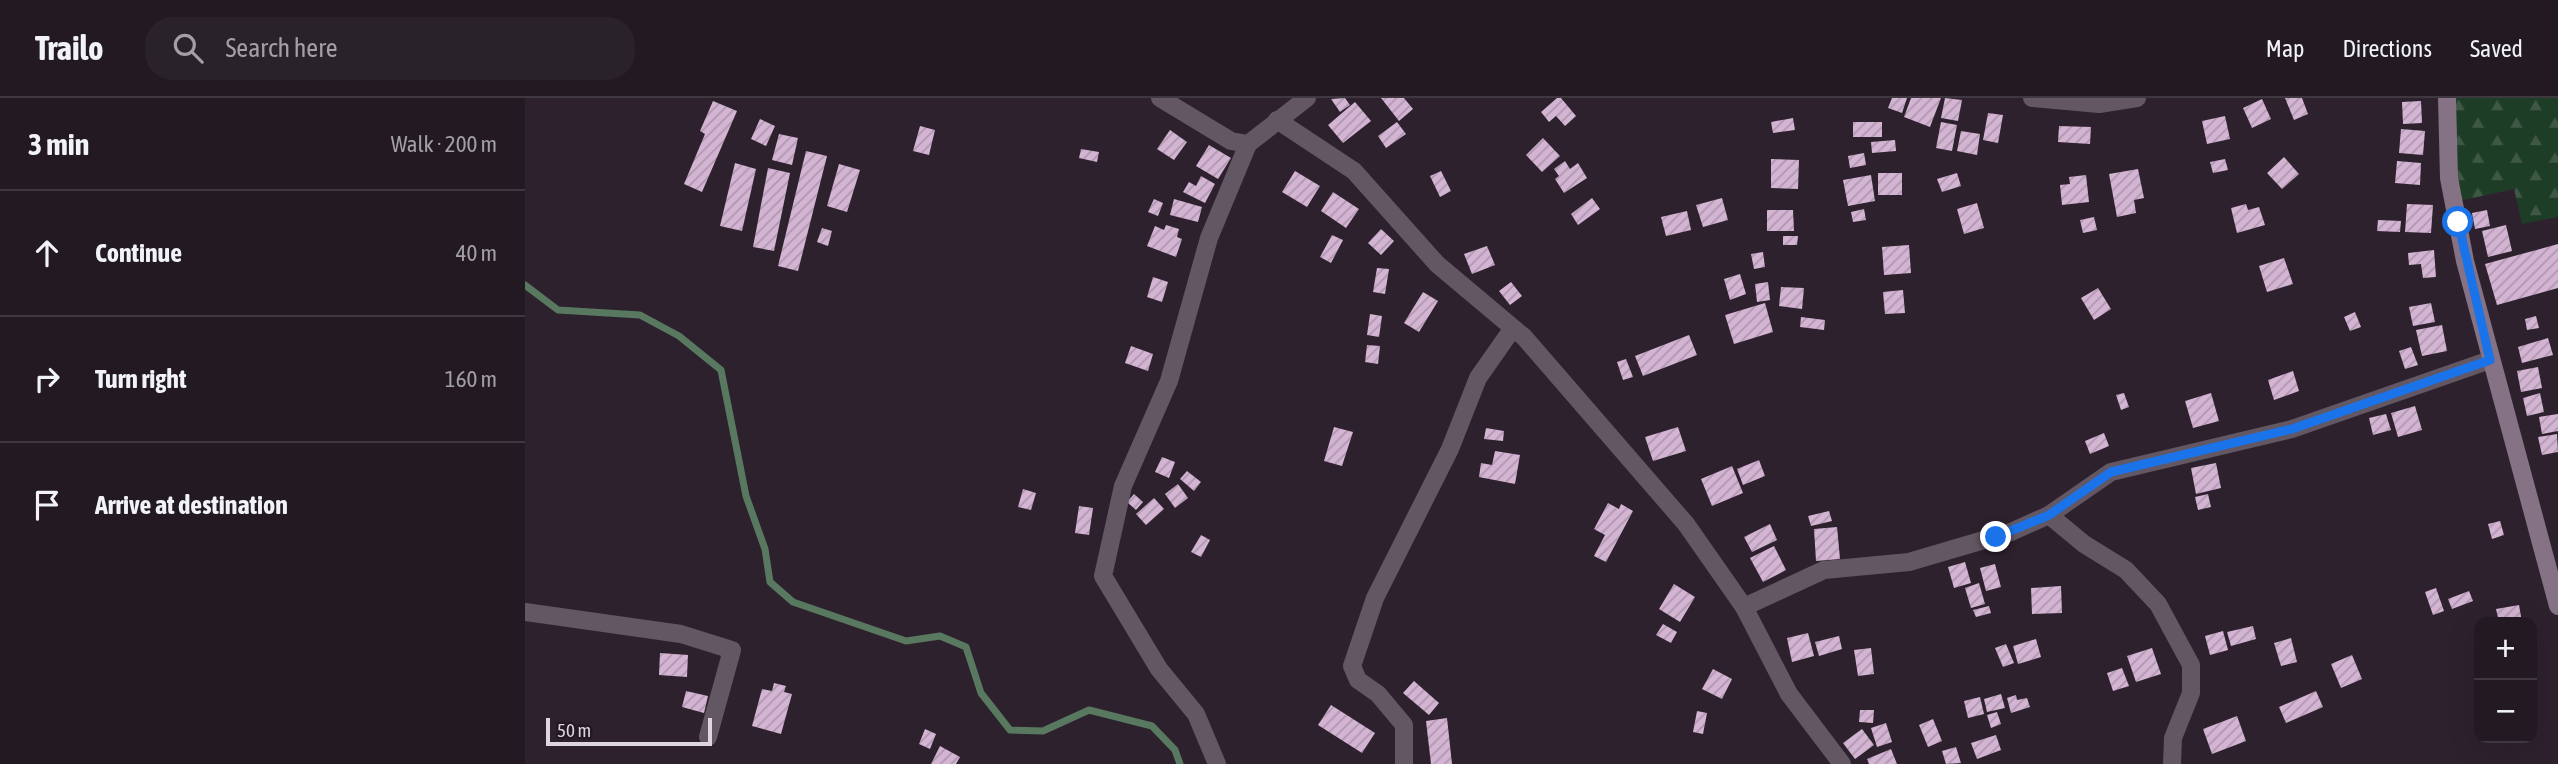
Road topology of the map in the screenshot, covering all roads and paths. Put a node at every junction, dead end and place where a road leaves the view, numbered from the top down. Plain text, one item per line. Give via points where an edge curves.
1 (1160, 98) edge
2 (1307, 98) edge
3 (2032, 98) edge
4 (2137, 98) edge
5 (2447, 98) edge
6 (1277, 120) junction
7 (1248, 144) junction
8 (1513, 328) junction
9 (2490, 360) junction
10 (2049, 515) junction
11 (2558, 606) edge
12 (1744, 607) junction
13 (525, 612) edge
14 (708, 737) dead end
15 (1217, 764) edge
16 (1404, 764) edge
17 (1842, 764) edge
18 (2172, 764) edge

1 - 7 street via 1231,141
2 - 6 street
3 - 4 street via 2099,104
5 - 9 street via 2449,178
6 - 7 street
6 - 8 street via 1354,171 1437,264
7 - 15 street via 1209,238 1170,381 1123,486 1103,576 1159,669 1196,714
8 - 12 street via 1686,524
8 - 16 street via 1478,378 1450,449 1375,598 1352,666 1358,680 1404,725
9 - 10 street via 2292,429 2111,472
9 - 11 street via 2517,444
10 - 12 street via 2011,532 1909,562 1824,570
10 - 18 street via 2126,570 2158,604 2191,665 2191,693 2173,738
12 - 17 street via 1789,694
13 - 14 street via 681,634 732,650

